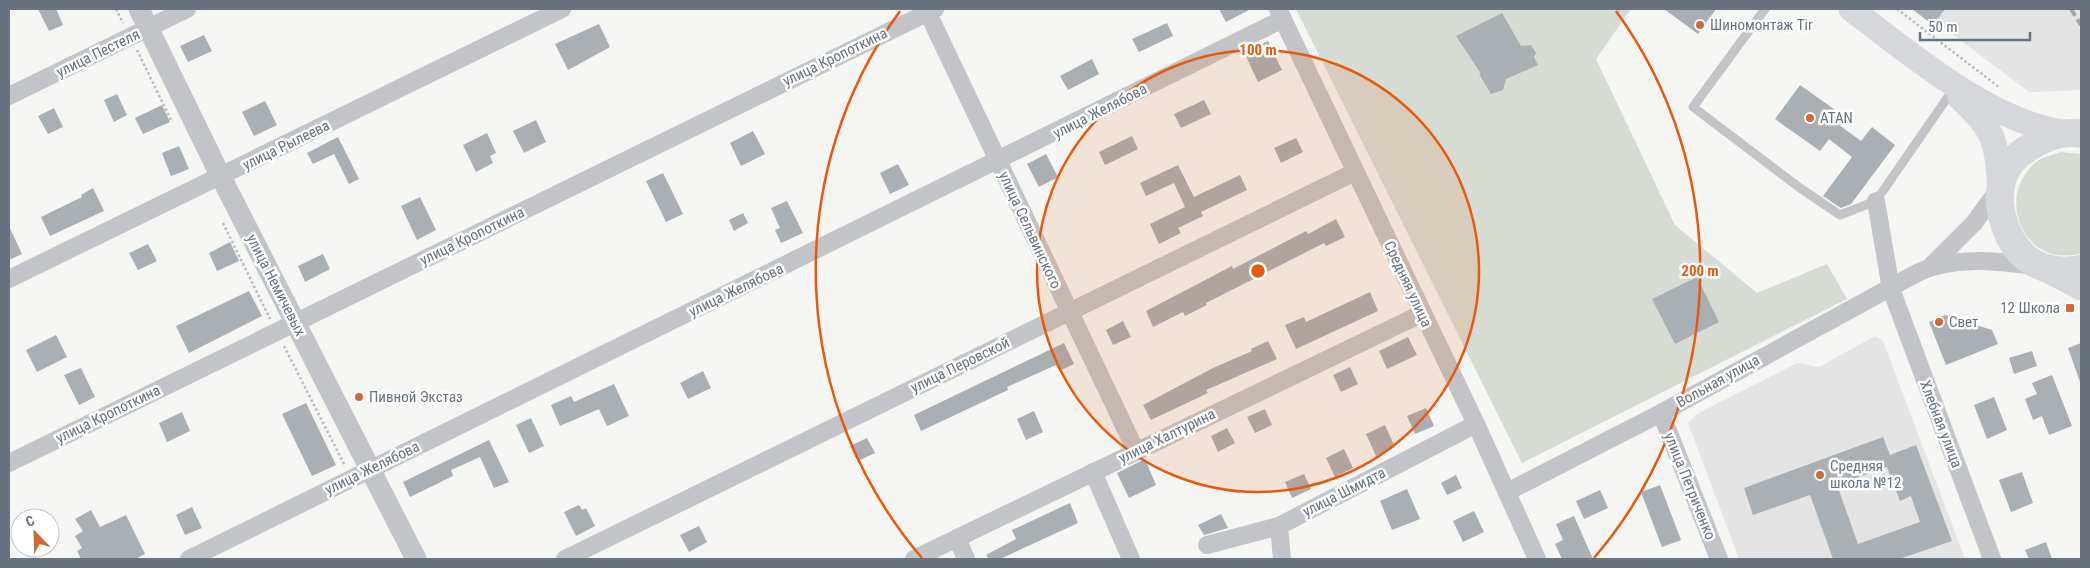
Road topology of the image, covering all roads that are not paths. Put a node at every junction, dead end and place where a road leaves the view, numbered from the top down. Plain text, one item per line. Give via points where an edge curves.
1 (139, 9) edge
2 (187, 9) edge
3 (562, 9) edge
4 (1764, 9) edge
5 (1851, 9) edge
6 (929, 10) edge
7 (1280, 14) edge
8 (139, 32) junction
9 (1929, 68) junction
10 (1952, 91) junction
11 (9, 96) edge
12 (2080, 133) edge
13 (998, 162) junction
14 (1355, 172) junction
15 (221, 177) junction
16 (2000, 187) junction
17 (1876, 201) junction
18 (2041, 267) junction
19 (1928, 268) junction
20 (2081, 269) edge
21 (9, 279) edge
22 (2081, 288) edge
23 (1890, 289) junction
24 (1068, 312) junction
25 (1422, 314) junction
26 (295, 322) junction
27 (1660, 413) junction
28 (1476, 424) junction
29 (1136, 451) junction
30 (9, 463) edge
31 (1497, 468) junction
32 (370, 469) junction
33 (1093, 472) junction
34 (1535, 478) junction
35 (1507, 492) junction
36 (1515, 510) junction
37 (1279, 526) junction
38 (956, 538) junction
39 (1207, 544) dead end
40 (189, 559) edge
41 (416, 559) edge
42 (565, 559) edge
43 (914, 559) edge
44 (966, 559) edge
45 (1132, 559) edge
46 (1282, 559) edge
47 (1537, 559) edge
48 (1719, 559) edge
49 (1992, 559) edge

1 - 8 street, улица Немичевых
2 - 8 street, улица Пестеля
3 - 15 street, улица Рылеева
4 - 17 lane via 1693,107 1840,215
5 - 9 main road
6 - 13 street, улица Сельвинского
6 - 26 street, улица Кропоткина
7 - 13 street, улица Желябова
7 - 14 street, Средняя улица
8 - 11 street, улица Пестеля
8 - 15 street, улица Немичевых
9 - 10 main road
9 - 12 main road via 2020,121 2049,131
10 - 16 main road via 1986,124 1994,138
10 - 17 lane
12 - 16 main road via 2050,136 2027,148 2010,164
13 - 24 street, улица Сельвинского
13 - 32 street, улица Желябова
14 - 24 street, улица Перовской
14 - 25 street, Средняя улица
15 - 21 street, улица Рылеева
15 - 26 street, улица Немичевых
16 - 18 main road via 1998,202 2007,236 2022,255
16 - 19 street via 1974,223
17 - 23 street, Хлебная улица
18 - 19 street via 1985,260
18 - 20 main road via 2065,272
18 - 22 main road
19 - 23 street, Вольная улица
23 - 27 street, Вольная улица
23 - 49 street, Хлебная улица
24 - 29 street, улица Сельвинского
24 - 42 street, улица Перовской
25 - 28 street, Средняя улица
25 - 29 street, улица Халтурина
26 - 30 street, улица Кропоткина
26 - 32 street, улица Немичевых
27 - 34 street, Вольная улица
27 - 48 street, улица Петриченко
28 - 31 street, Средняя улица
28 - 37 street, улица Шмидта
29 - 33 street, улица Халтурина
31 - 34 street via 1513,479
31 - 35 street, Средняя улица
32 - 40 street, улица Желябова
32 - 41 street, улица Немичевых
33 - 38 street, улица Халтурина
33 - 45 street
34 - 35 street, Вольная улица
34 - 36 street via 1521,495
35 - 36 street, Средняя улица
36 - 47 street, Средняя улица
37 - 39 street, улица Шмидта
37 - 46 street
38 - 43 street, улица Халтурина
38 - 44 street

